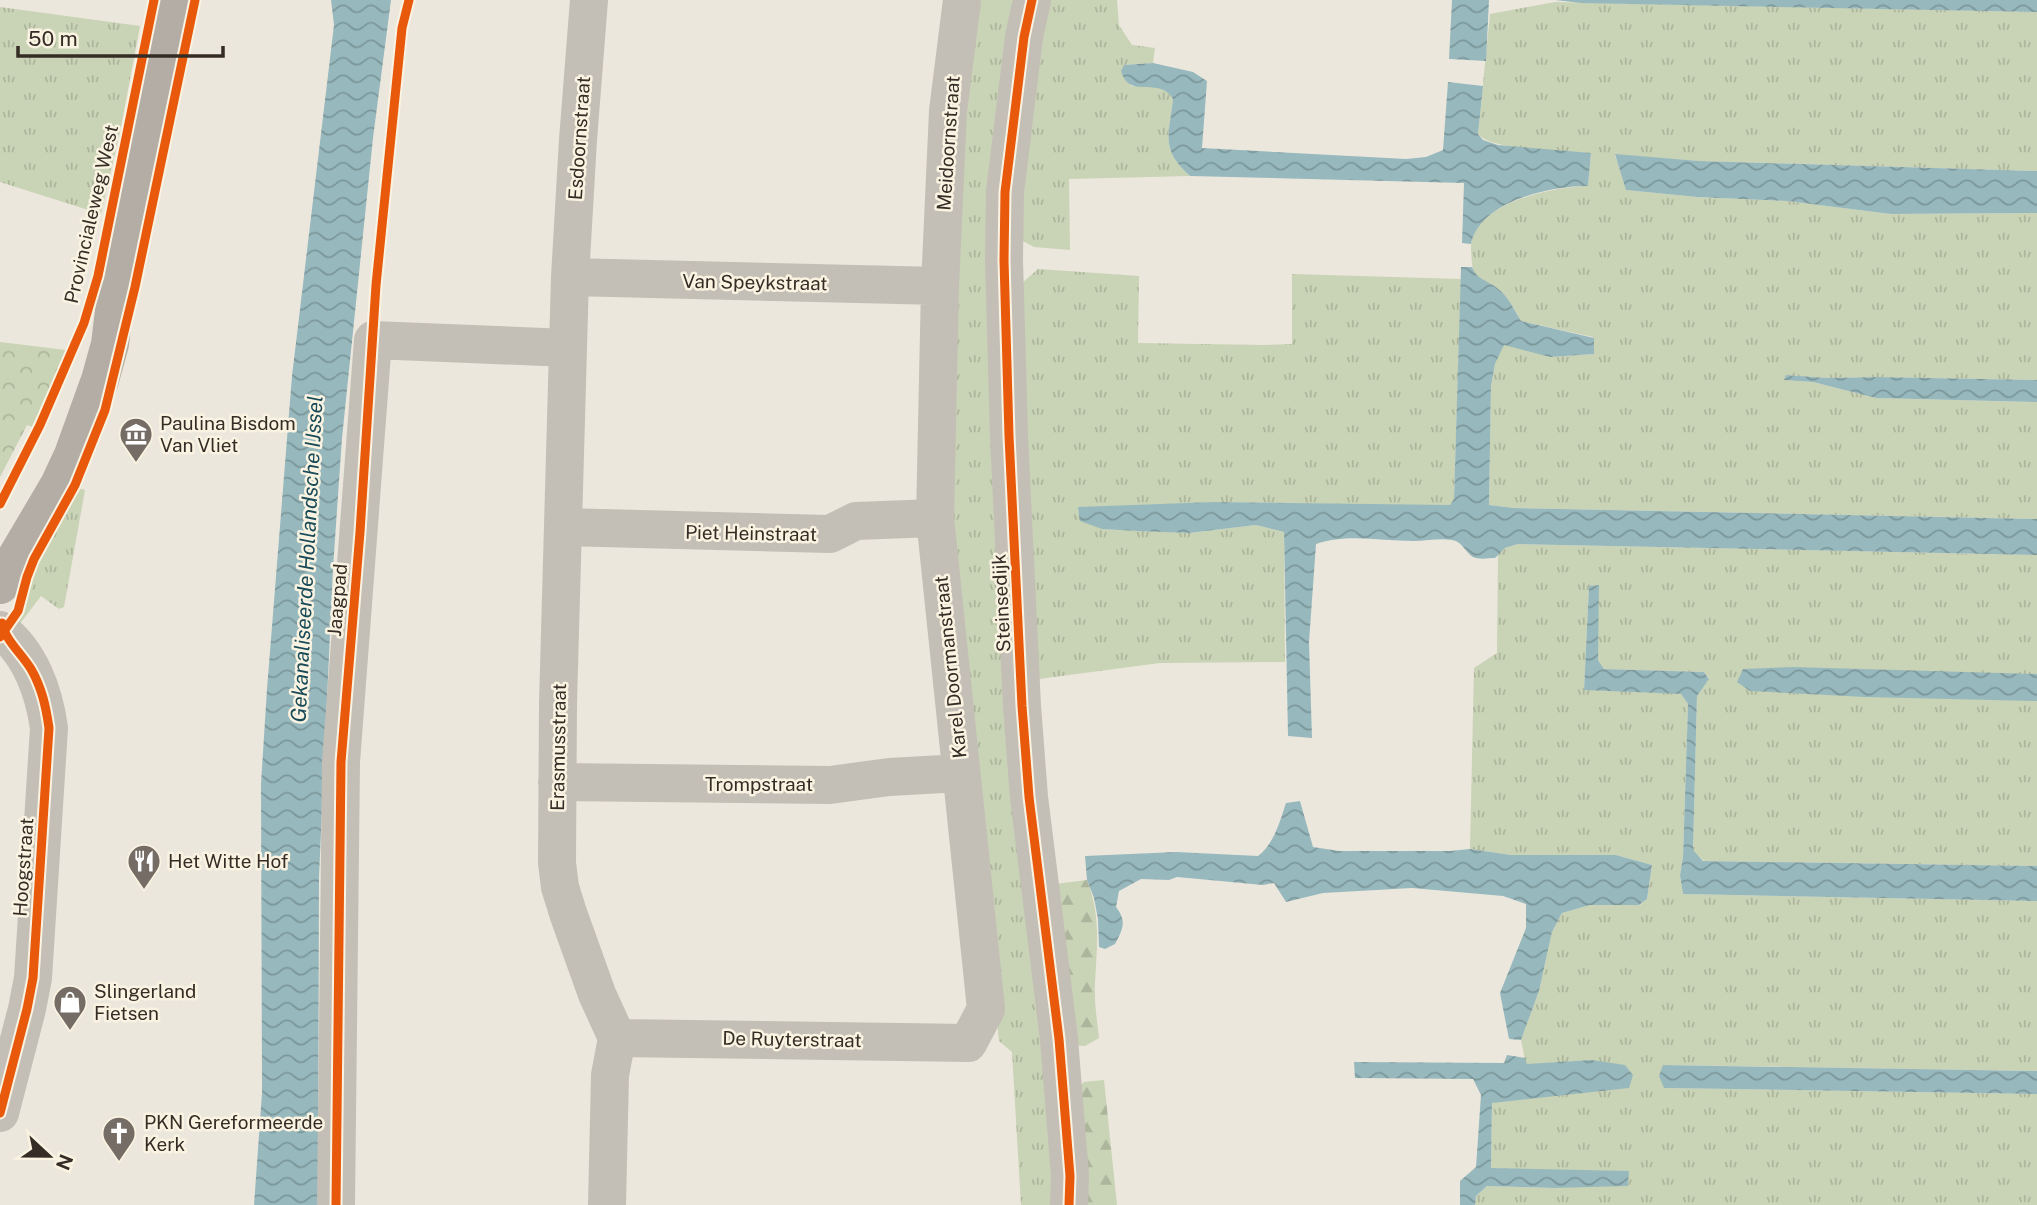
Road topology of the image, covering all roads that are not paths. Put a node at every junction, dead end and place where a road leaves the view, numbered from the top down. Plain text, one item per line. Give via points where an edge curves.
1 (176, 0) edge
2 (589, 0) edge
3 (962, 0) edge
4 (1032, 0) edge
5 (570, 277) junction
6 (118, 278) junction
7 (940, 286) junction
8 (568, 348) junction
9 (935, 518) junction
10 (563, 527) junction
11 (0, 541) edge
12 (0, 585) edge
13 (0, 629) edge
14 (961, 773) junction
15 (557, 782) junction
16 (617, 1038) junction
17 (968, 1042) joint
18 (0, 1113) edge
19 (336, 1205) edge
20 (607, 1205) edge
21 (1069, 1205) edge

1 - 6 main road, Provincialeweg West
2 - 5 street, Esdoornstraat
3 - 7 street, Meidoornstraat via 948,111
4 - 21 street, Steinsedijk via 1005,192 1004,260 1022,706 1059,1039
5 - 7 street, Van Speykstraat
5 - 8 street, Erasmusstraat
6 - 11 main road, Provincialeweg West via 49,453
6 - 12 main road, Provincialeweg West via 110,344 73,455
7 - 9 street, Karel Doormanstraat
8 - 10 street, Erasmusstraat
8 - 19 street, Jaagpad via 373,340 341,762
9 - 10 street, Piet Heinstraat via 856,521 830,534
9 - 14 street, Karel Doormanstraat
10 - 15 street, Erasmusstraat
13 - 18 street, Hoogstraat via 38,683 49,728 33,978
14 - 15 street, Trompstraat via 830,785
14 - 17 street, Karel Doormanstraat via 986,1009
15 - 16 street, Erasmusstraat via 560,887
16 - 17 street, De Ruyterstraat
16 - 20 street via 610,1075

